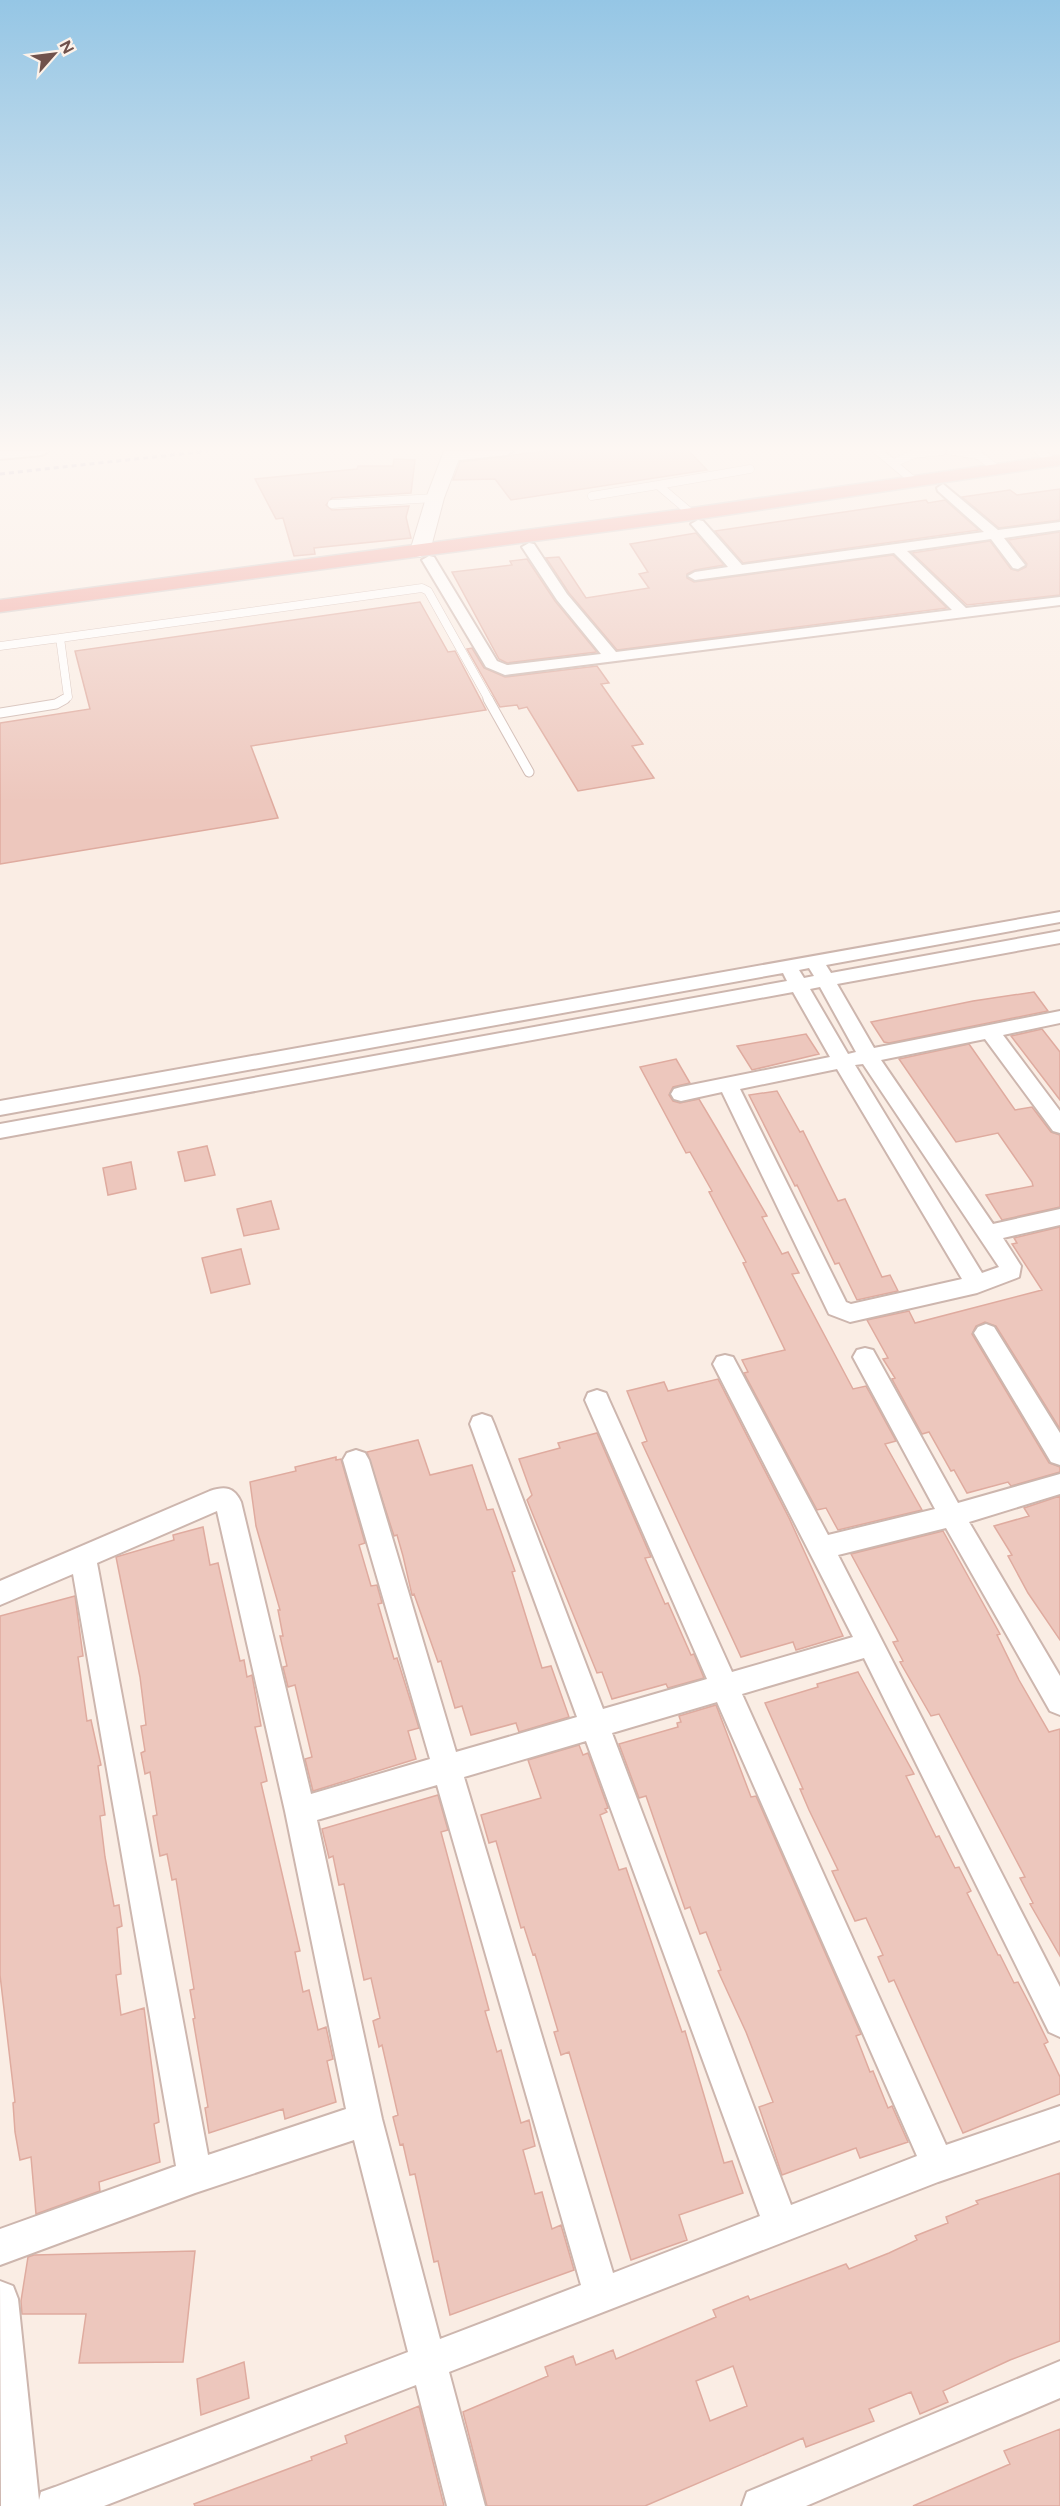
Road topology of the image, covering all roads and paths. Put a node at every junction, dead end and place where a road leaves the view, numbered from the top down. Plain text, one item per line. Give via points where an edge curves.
1 (329, 568) edge
2 (432, 568) edge
3 (543, 568) edge
4 (753, 568) edge
5 (917, 568) edge
6 (738, 570) joint
7 (695, 576) dead end
8 (225, 583) junction
9 (1060, 601) edge
10 (0, 606) edge
11 (962, 612) junction
12 (0, 618) edge
13 (60, 638) junction
14 (0, 646) edge
15 (613, 658) junction
16 (0, 713) edge
17 (529, 772) dead end
18 (1060, 917) edge
19 (1060, 937) edge
20 (815, 961) junction
21 (787, 966) junction
22 (824, 980) junction
23 (799, 985) junction
24 (1060, 1017) edge
25 (989, 1030) junction
26 (868, 1056) junction
27 (258, 1061) junction
28 (843, 1062) junction
29 (264, 1083) junction
30 (728, 1084) junction
31 (681, 1094) dead end
32 (0, 1108) edge
33 (1060, 1126) edge
34 (0, 1131) edge
35 (1060, 1217) edge
36 (988, 1233) junction
37 (977, 1284) junction
38 (986, 1333) dead end
39 (865, 1357) dead end
40 (725, 1364) dead end
41 (597, 1400) dead end
42 (482, 1424) dead end
43 (1060, 1455) edge
44 (356, 1460) dead end
45 (1060, 1484) edge
46 (952, 1516) junction
47 (822, 1548) junction
48 (83, 1556) junction
49 (0, 1593) edge
50 (871, 1644) junction
51 (725, 1688) junction
52 (1060, 1702) edge
53 (594, 1723) junction
54 (446, 1768) junction
55 (300, 1811) junction
56 (1060, 2021) edge
57 (365, 2119) junction
58 (1060, 2123) edge
59 (938, 2165) junction
60 (195, 2176) junction
61 (781, 2225) junction
62 (0, 2247) edge
63 (602, 2295) junction
64 (0, 2299) edge
65 (430, 2361) junction
66 (1060, 2379) edge
67 (20, 2506) edge
68 (55, 2506) edge
69 (466, 2506) edge
70 (761, 2506) edge

1 - 8 highway
2 - 15 street via 491,664 498,668 518,670
3 - 15 street
4 - 6 street
5 - 11 street
6 - 7 street
8 - 10 highway
8 - 12 highway
9 - 11 street
11 - 15 street
13 - 14 lane
13 - 16 lane via 68,697 56,704
13 - 17 lane via 422,588 428,591 477,675
18 - 20 street
19 - 22 street
20 - 21 street
20 - 22 street
21 - 23 street
21 - 27 street
22 - 23 street
22 - 26 street
23 - 28 street
23 - 29 street
24 - 25 street
25 - 26 street
25 - 33 street
26 - 28 street
26 - 36 street
27 - 29 street
27 - 32 street
28 - 30 street
28 - 37 street
29 - 34 street
30 - 31 street
30 - 37 street via 837,1308 850,1313
35 - 36 street
36 - 37 street via 1011,1272
38 - 43 street
39 - 46 street
40 - 47 street
41 - 51 street
42 - 53 street
44 - 54 street
45 - 46 street
46 - 47 street
46 - 52 street
47 - 50 street
48 - 49 street
48 - 55 street via 219,1499 228,1502
48 - 60 street
50 - 51 street
50 - 56 street
51 - 53 street
51 - 59 street
53 - 54 street
53 - 61 street
54 - 55 street
54 - 63 street
55 - 57 street
57 - 60 street
57 - 65 street
58 - 59 street
59 - 61 street
60 - 62 street
61 - 63 street
63 - 65 street
64 - 67 street
65 - 68 street
65 - 69 street
66 - 70 street

